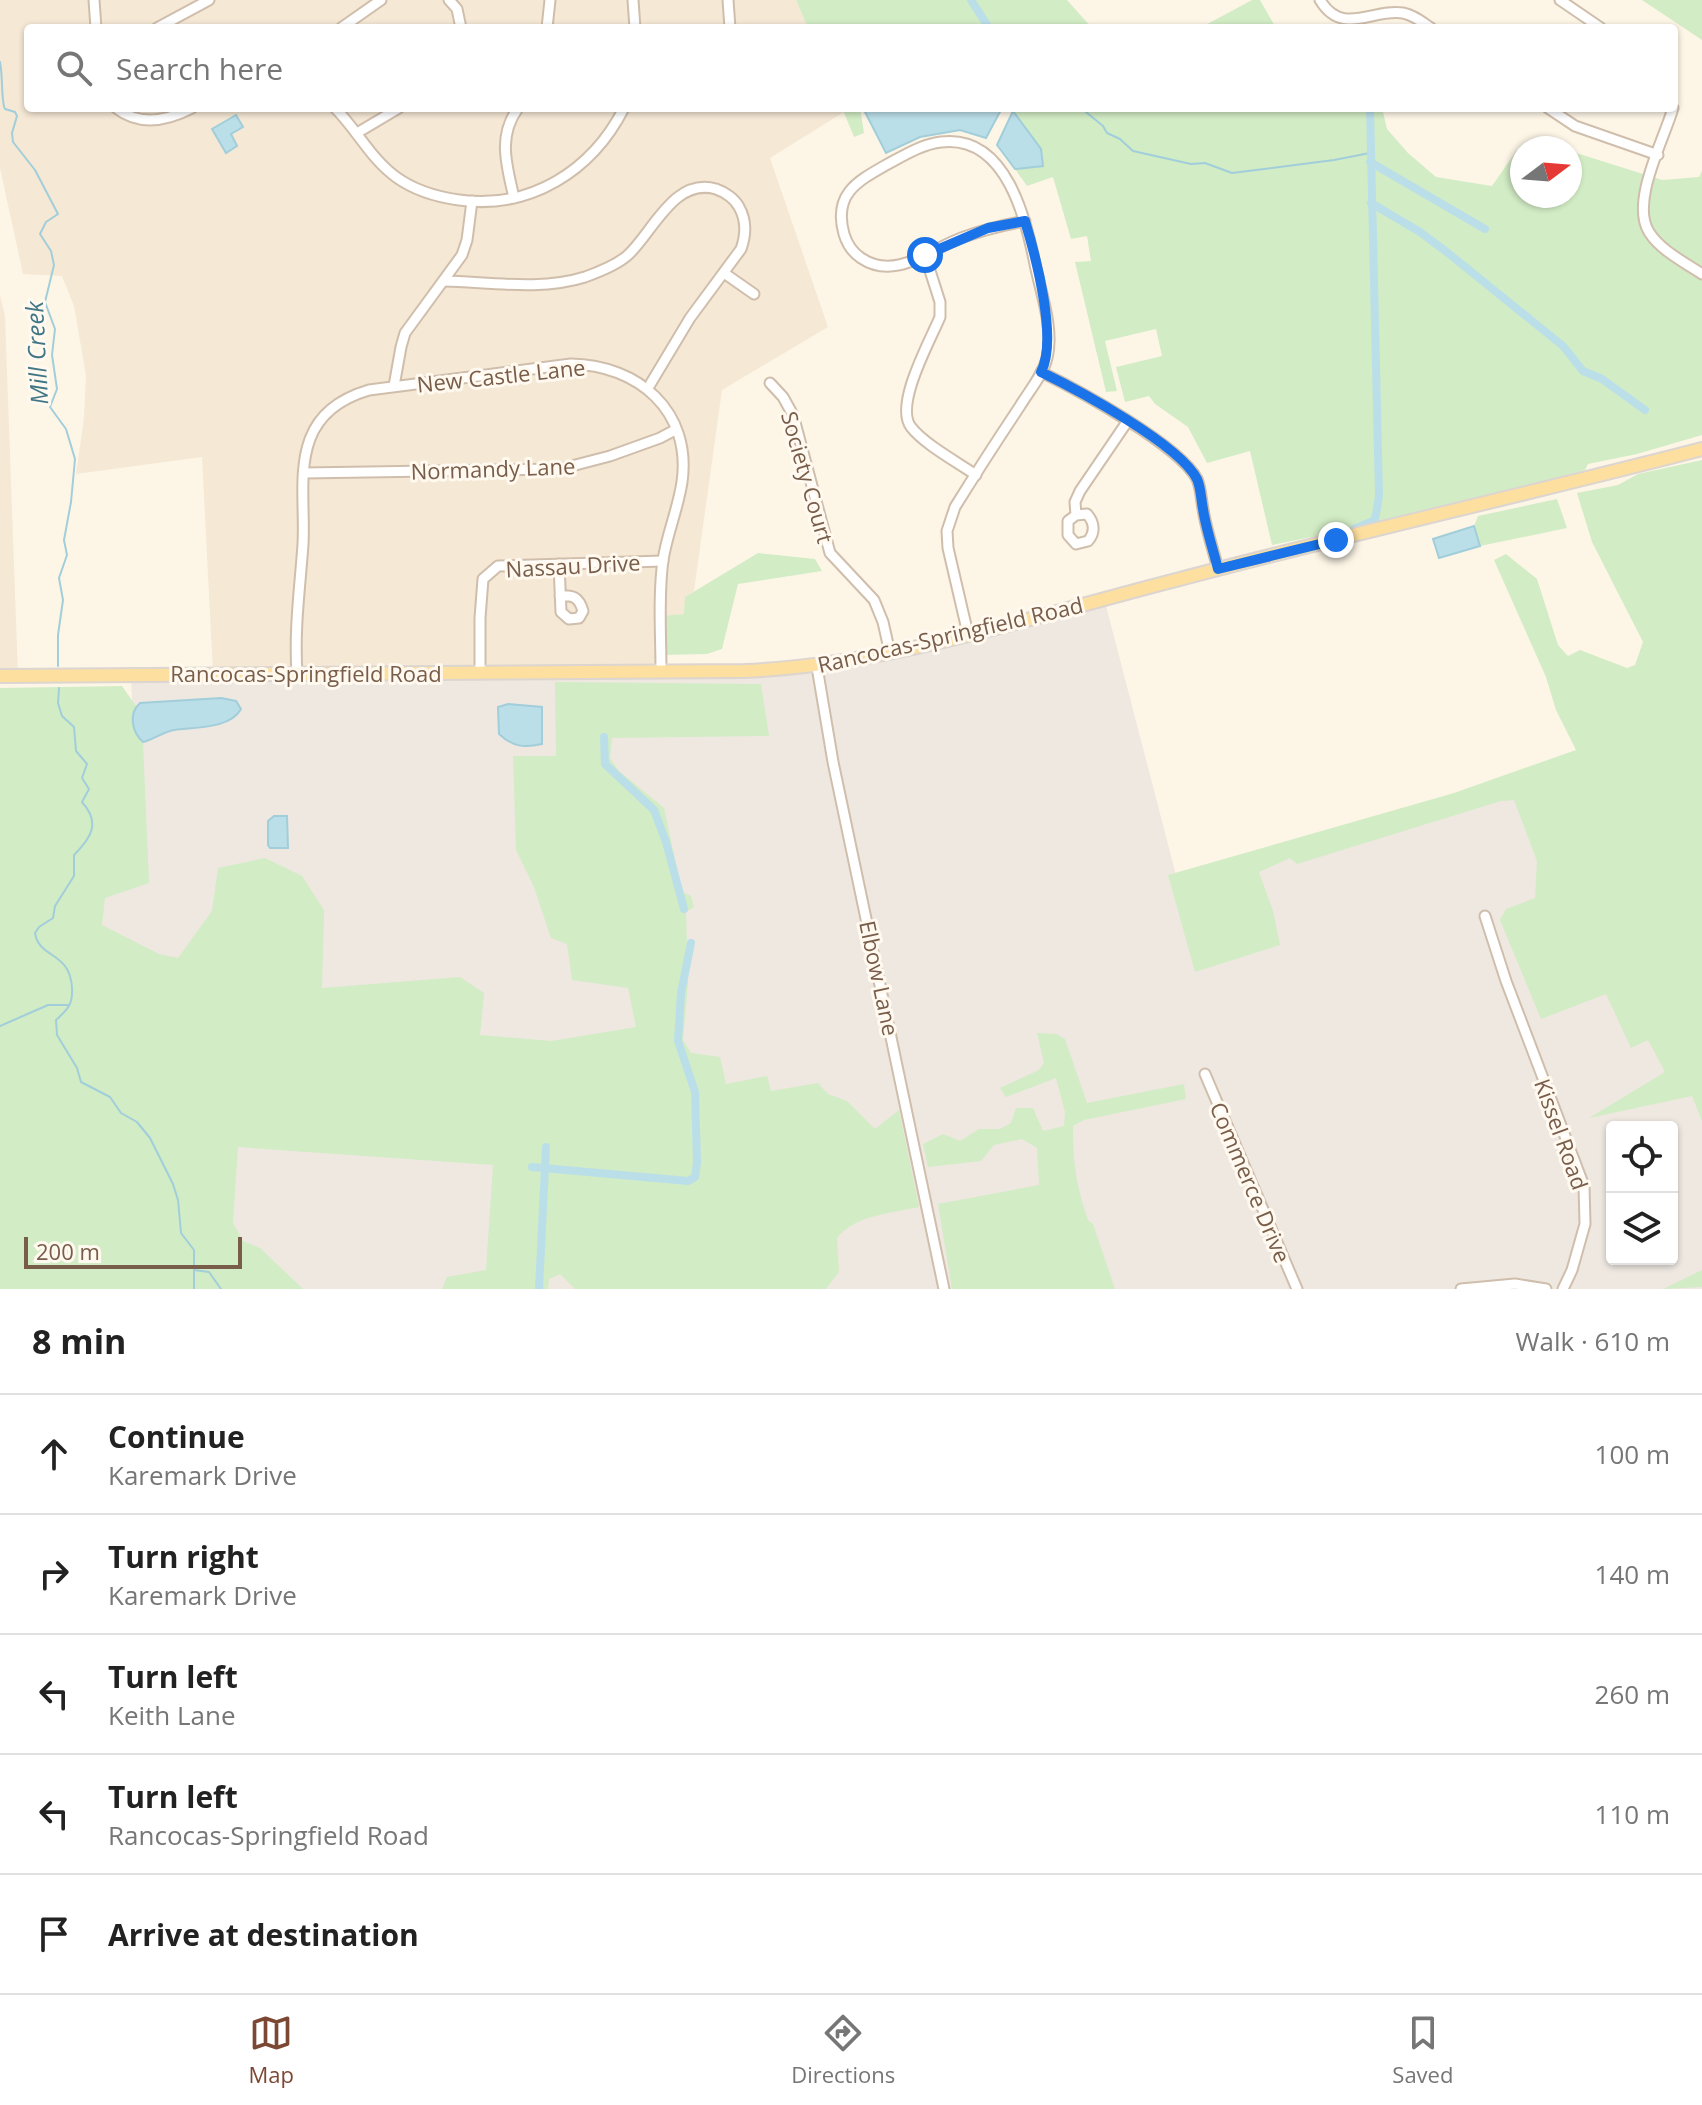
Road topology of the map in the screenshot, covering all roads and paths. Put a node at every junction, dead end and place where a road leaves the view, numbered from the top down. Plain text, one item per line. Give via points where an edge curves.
1 (94, 0) edge
2 (209, 0) edge
3 (381, 0) edge
4 (449, 0) edge
5 (550, 0) edge
6 (633, 0) edge
7 (728, 0) edge
8 (1320, 0) edge
9 (1560, 0) edge
10 (96, 24) edge
11 (164, 24) edge
12 (347, 24) edge
13 (460, 24) edge
14 (547, 24) edge
15 (635, 24) edge
16 (730, 24) edge
17 (1425, 24) edge
18 (1595, 24) edge
19 (122, 112) edge
20 (184, 112) edge
21 (339, 112) edge
22 (392, 112) edge
23 (515, 112) edge
24 (622, 112) edge
25 (1555, 112) edge
26 (1672, 112) edge
27 (357, 133) junction
28 (1658, 155) junction
29 (514, 198) junction
30 (472, 201) junction
31 (1025, 221) junction
32 (925, 255) junction
33 (724, 273) junction
34 (1702, 274) edge
35 (444, 281) junction
36 (754, 294) dead end
37 (1041, 372) junction
38 (770, 383) dead end
39 (394, 386) junction
40 (648, 388) junction
41 (1127, 422) junction
42 (675, 430) junction
43 (1702, 449) edge
44 (304, 473) junction
45 (976, 475) junction
46 (1076, 515) dead end
47 (663, 561) junction
48 (559, 564) junction
49 (1218, 569) junction
50 (560, 596) dead end
51 (968, 634) junction
52 (890, 653) junction
53 (817, 667) junction
54 (661, 671) junction
55 (480, 672) junction
56 (297, 673) junction
57 (0, 676) edge
58 (1485, 916) dead end
59 (1205, 1074) dead end
60 (944, 1289) edge
61 (1297, 1289) edge
62 (1461, 1289) edge
63 (1546, 1289) edge
64 (1563, 1289) edge

1 - 10 street
2 - 11 street
3 - 12 street
4 - 13 street
5 - 14 street
6 - 15 street
7 - 16 street
8 - 17 street via 1334,15 1352,20 1401,13
9 - 18 street
19 - 20 street via 152,121
21 - 27 street
22 - 27 street
23 - 29 street via 505,138
24 - 29 street via 584,163 556,183
25 - 28 street via 1587,131
26 - 28 street
27 - 30 street via 402,181 432,194
28 - 34 street via 1642,215 1660,245
29 - 30 street
30 - 35 street via 465,247
31 - 32 street via 988,228
31 - 32 street via 1004,174 989,155 944,141 927,144 861,179 842,202 840,219 853,253 879,267
31 - 37 street via 1048,339
32 - 45 street via 940,317 906,399 906,418 917,434
33 - 35 street via 746,236 743,217 729,196 701,188 674,201 620,261 587,276 542,284
33 - 36 street
33 - 40 street
35 - 39 street via 405,333
37 - 41 street
37 - 45 street
38 - 52 street, Society Court via 793,415 830,553 874,600
39 - 40 street, New Castle Lane via 571,364 605,367
39 - 44 street, New Castle Lane via 350,396 325,414 310,439
40 - 42 street, New Castle Lane
41 - 46 street via 1078,495
41 - 49 street via 1174,453 1199,482
42 - 44 street, Normandy Lane via 560,469
42 - 47 street, New Castle Lane via 682,480
43 - 49 main road, Rancocas-Springfield Road
44 - 56 street, New Castle Lane
45 - 51 street via 947,531
47 - 48 street, Nassau Drive
47 - 54 street, New Castle Lane
48 - 50 street
48 - 55 street, Nassau Drive via 498,566 483,579
49 - 51 main road, Rancocas-Springfield Road
51 - 52 main road, Rancocas-Springfield Road
52 - 53 main road, Rancocas-Springfield Road
53 - 54 main road, Rancocas-Springfield Road
53 - 60 street, Elbow Lane
54 - 55 main road, Rancocas-Springfield Road
55 - 56 main road, Rancocas-Springfield Road
56 - 57 main road, Rancocas-Springfield Road
58 - 64 street, Kissel Road via 1584,1186 1585,1224
59 - 61 street, Commerce Drive
62 - 63 street via 1515,1284

